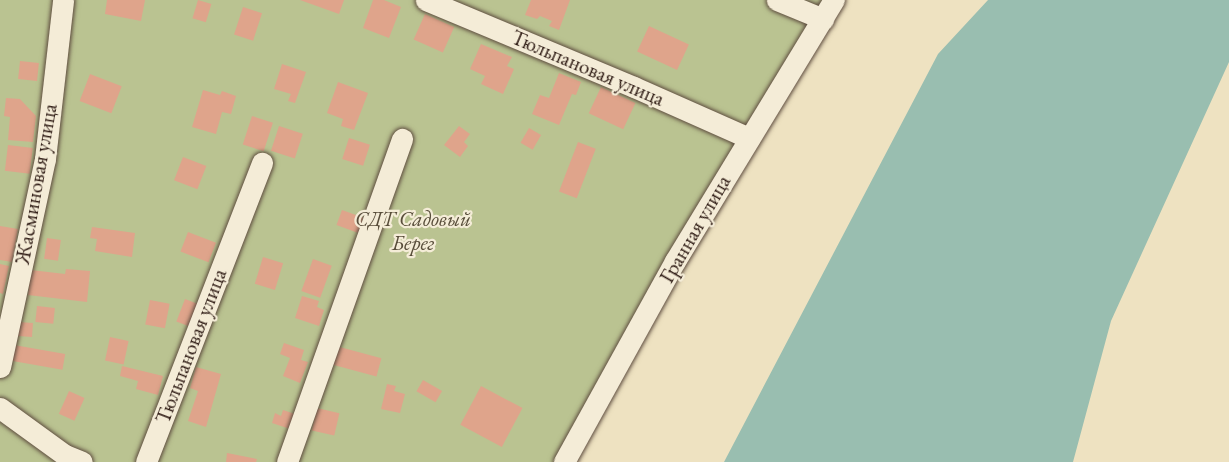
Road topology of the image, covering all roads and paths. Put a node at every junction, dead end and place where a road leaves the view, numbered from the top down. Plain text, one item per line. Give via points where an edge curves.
1 (63, 0) edge
2 (426, 0) edge
3 (777, 0) edge
4 (834, 0) edge
5 (823, 18) junction
6 (749, 138) junction
7 (402, 139) dead end
8 (262, 163) dead end
9 (0, 367) edge
10 (0, 408) edge
11 (82, 462) edge
12 (146, 462) edge
13 (287, 462) edge
14 (564, 462) edge

1 - 9 street, Жасминовая улица via 45,159
2 - 6 street, Тюльпановая улица
3 - 5 street
4 - 5 street, Гранная улица
5 - 6 street, Гранная улица
6 - 14 street, Гранная улица via 675,261
7 - 13 street
8 - 12 street, Тюльпановая улица
10 - 11 street via 65,455

